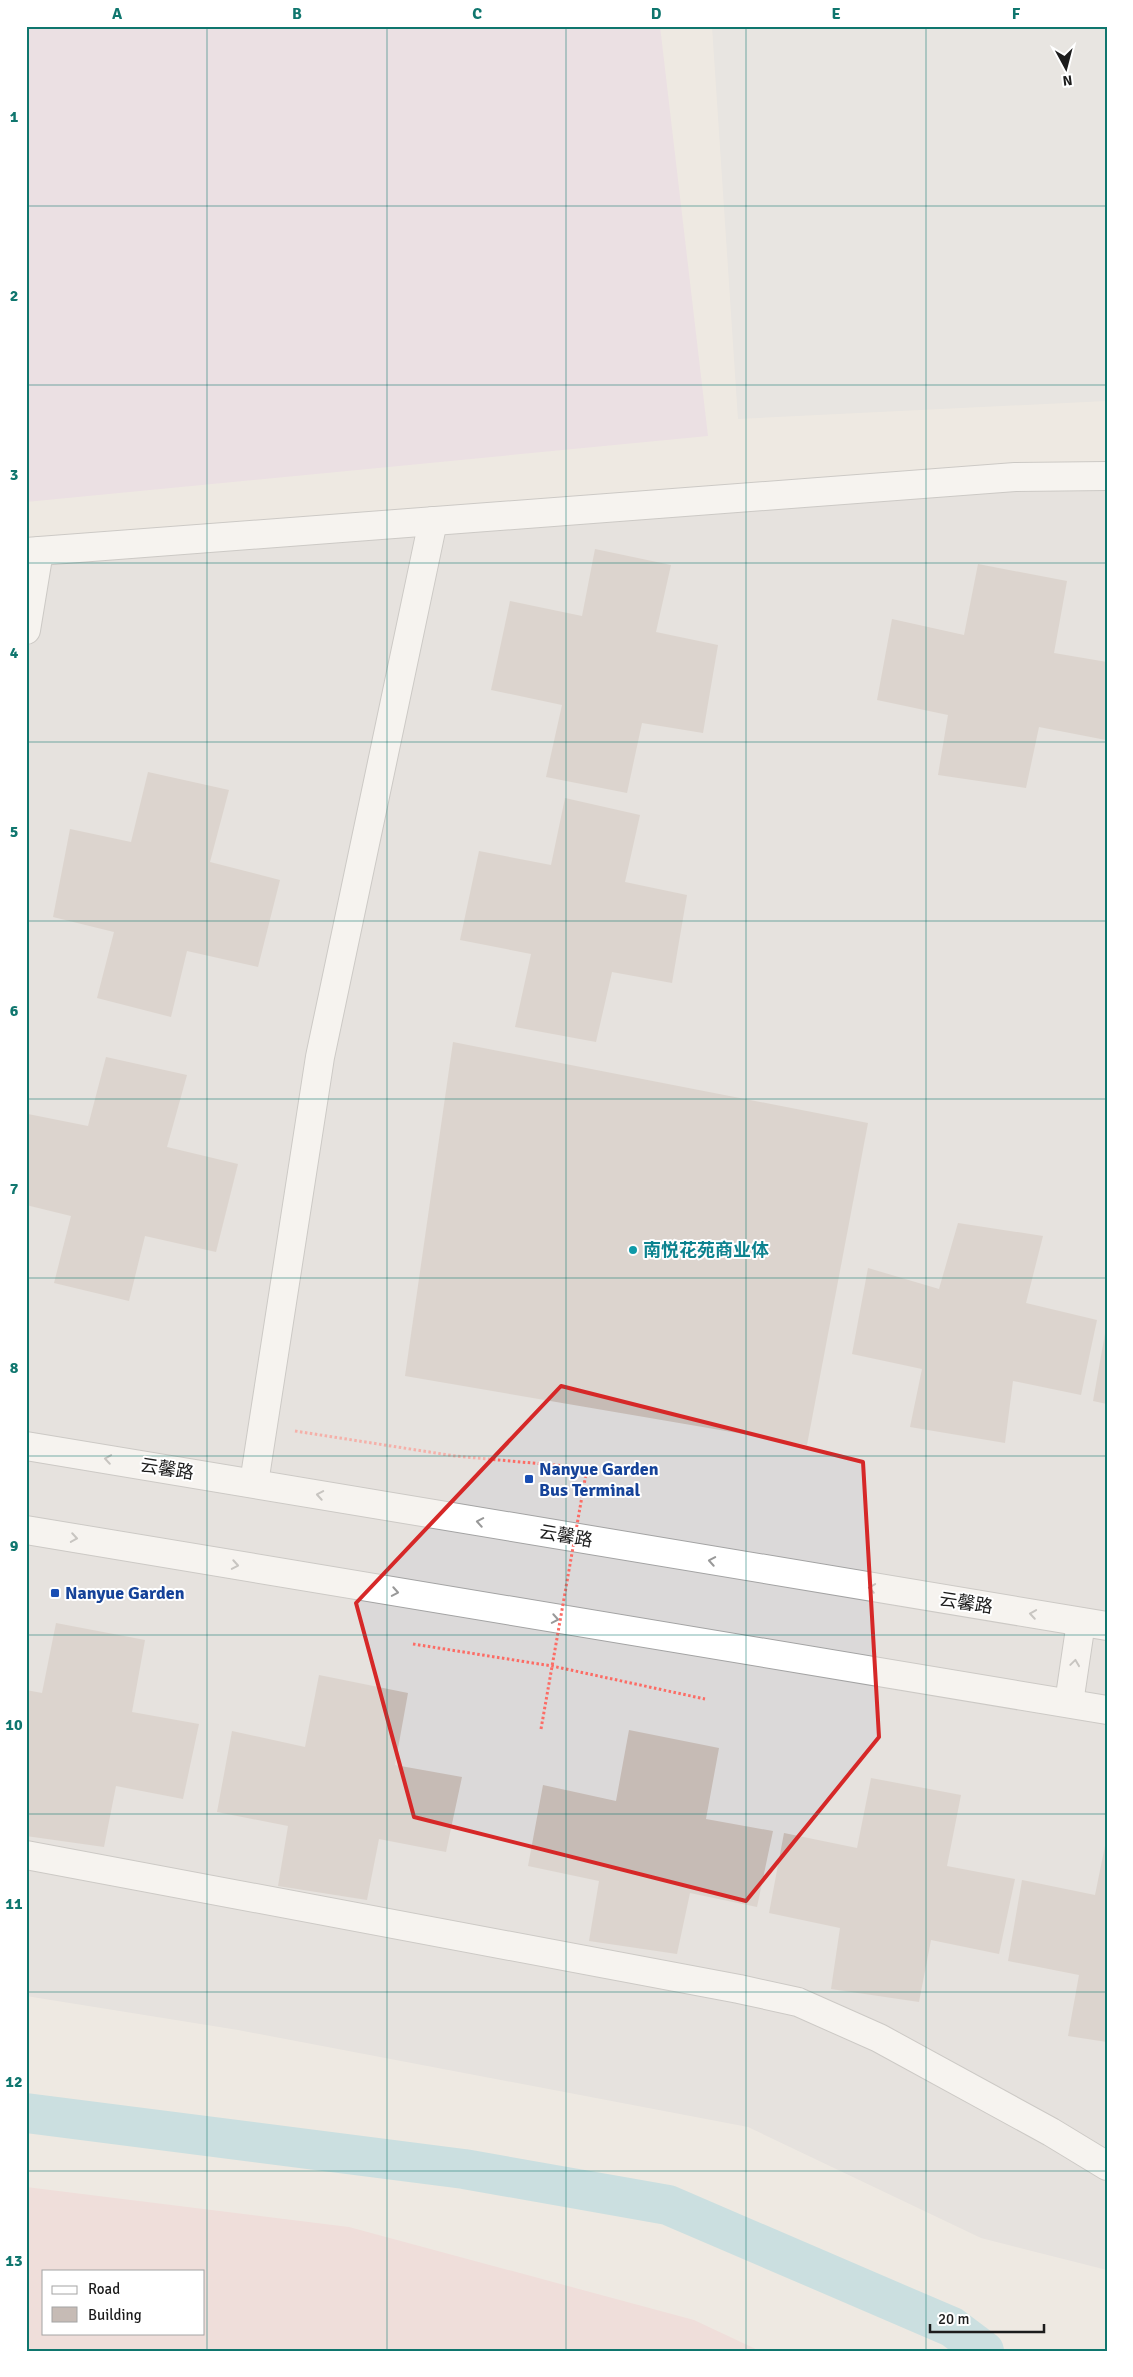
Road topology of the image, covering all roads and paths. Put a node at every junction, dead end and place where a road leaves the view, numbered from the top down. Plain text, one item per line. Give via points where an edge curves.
1 (1107, 476) edge
2 (433, 521) junction
3 (32, 551) edge
4 (26, 630) edge
5 (263, 1427) junction
6 (26, 1446) edge
7 (254, 1483) junction
8 (26, 1530) edge
9 (1098, 1623) edge
10 (412, 1644) dead end
11 (552, 1666) junction
12 (704, 1699) dead end
13 (1069, 1703) junction
14 (1107, 1710) edge
15 (1107, 1722) edge
16 (541, 1729) dead end
17 (26, 1855) edge
18 (1107, 2166) edge

1 - 2 street via 1015,477
2 - 3 street
2 - 5 street via 320,1057
3 - 4 street
5 - 7 street
5 - 11 path, bridge via 456,1456 587,1468
7 -> 6 street, 云馨路
9 -> 7 street, 云馨路
8 -> 13 street
13 -> 9 street
10 - 11 path
11 - 12 path
11 - 16 path, bridge
13 - 14 street
13 - 15 street
17 - 18 street via 607,1963 798,2002 879,2038

